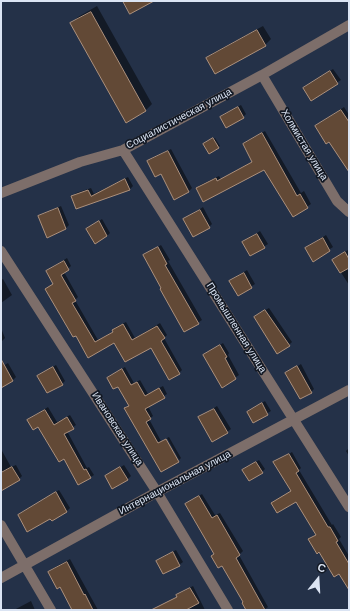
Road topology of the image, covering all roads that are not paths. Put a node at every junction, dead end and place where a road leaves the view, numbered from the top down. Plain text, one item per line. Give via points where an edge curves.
1 (349, 25) edge
2 (262, 74) junction
3 (123, 150) junction
4 (1, 193) edge
5 (349, 212) edge
6 (1, 251) edge
7 (349, 390) edge
8 (294, 420) junction
9 (157, 492) junction
10 (349, 507) edge
11 (1, 525) edge
12 (25, 565) junction
13 (1, 578) edge
14 (52, 610) edge
15 (228, 610) edge

1 - 2 street, Социалистическая улица
2 - 3 street, Социалистическая улица
2 - 5 street, Холмистая улица via 337,201
3 - 4 street, Социалистическая улица via 80,162
3 - 8 street, Промышленная улица
6 - 9 street, Ивановская улица
7 - 8 street, Интернациональная улица
8 - 9 street, Интернациональная улица
8 - 10 street, Промышленная улица
9 - 12 street, Интернациональная улица
9 - 15 street, Ивановская улица
11 - 12 street
12 - 13 street, Интернациональная улица
12 - 14 street

